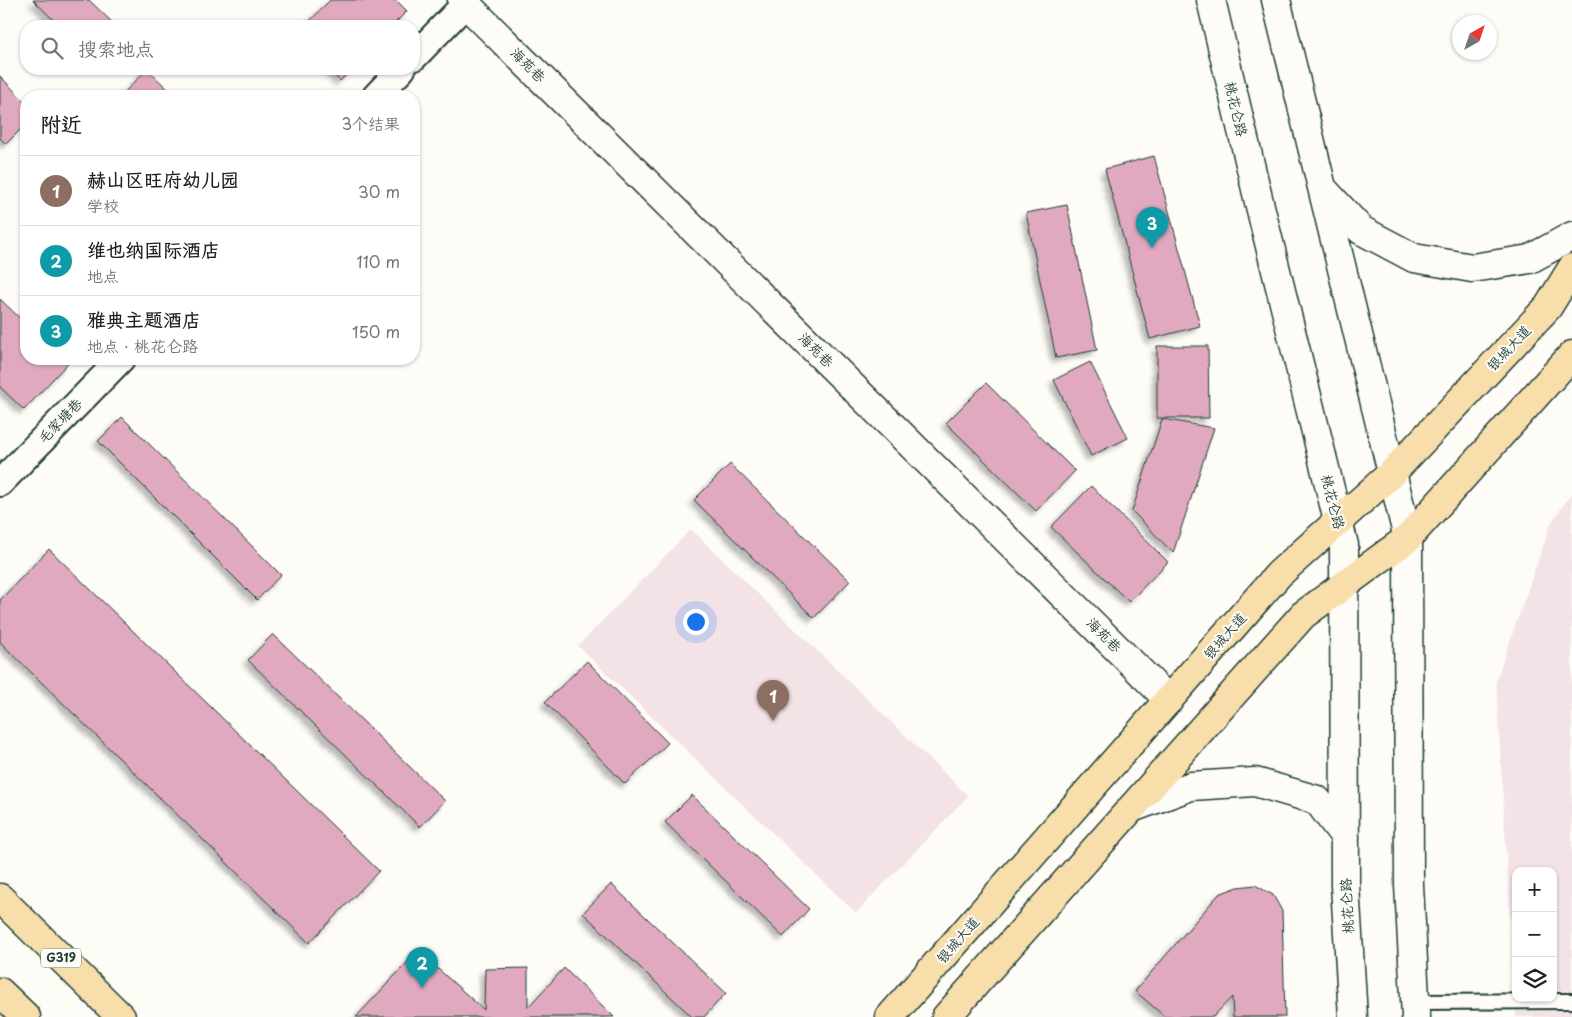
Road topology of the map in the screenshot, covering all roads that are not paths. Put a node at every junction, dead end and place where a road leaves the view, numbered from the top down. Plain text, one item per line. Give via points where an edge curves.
1 (1211, 0) edge
2 (1276, 0) edge
3 (466, 1) edge
4 (420, 51) edge
5 (396, 75) edge
6 (382, 90) edge
7 (1321, 187) junction
8 (1572, 236) edge
9 (1572, 268) edge
10 (1572, 355) edge
11 (115, 365) edge
12 (1392, 473) junction
13 (0, 483) edge
14 (1338, 522) junction
15 (1408, 538) junction
16 (1344, 585) junction
17 (1169, 700) junction
18 (1132, 808) junction
19 (1345, 837) junction
20 (0, 898) edge
21 (0, 992) edge
22 (1572, 1001) edge
23 (1415, 1010) edge
24 (26, 1017) edge
25 (121, 1017) edge
26 (890, 1017) edge
27 (946, 1017) edge
28 (1353, 1017) edge

1 - 14 main road, 桃花仑路
2 - 7 main road
3 - 4 street
3 - 17 main road, 海苑巷
5 - 6 street
7 - 8 main road via 1362,230 1414,258 1472,268 1530,258
7 - 12 main road
9 - 12 main road, 银城大道 via 1548,307
10 - 15 main road
11 - 13 street, 毛家塘巷
12 - 14 main road, 银城大道
12 - 15 main road
14 - 16 main road, 桃花仑路 via 1344,545
14 - 17 main road, 银城大道 via 1279,574
15 - 16 main road
15 - 23 main road via 1409,885
16 - 18 main road via 1303,615
16 - 19 main road, 桃花仑路
17 - 26 main road, 银城大道
18 - 19 main road via 1191,786 1255,782 1317,800
18 - 27 main road
19 - 28 main road, 桃花仑路
20 - 25 main road, G319
21 - 24 main road
22 - 23 lane

